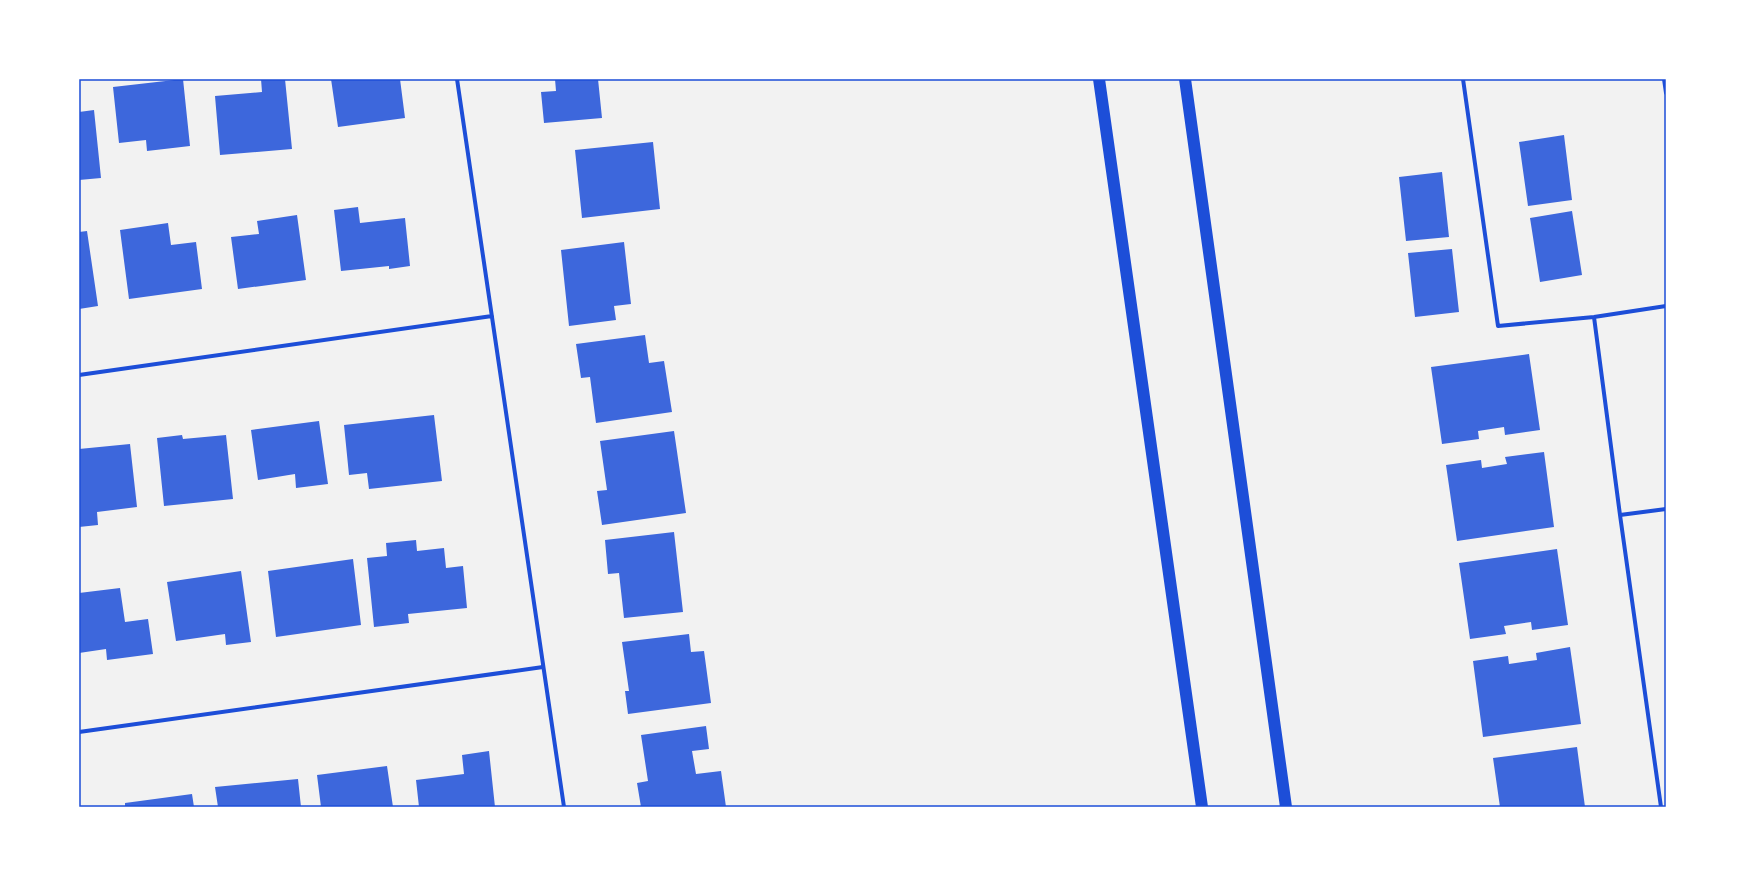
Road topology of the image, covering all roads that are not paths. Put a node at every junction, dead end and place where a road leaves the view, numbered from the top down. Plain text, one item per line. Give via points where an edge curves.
1 (457, 79) edge
2 (1098, 79) edge
3 (1185, 79) edge
4 (1463, 79) edge
5 (1664, 79) edge
6 (1666, 93) edge
7 (1666, 306) edge
8 (492, 316) junction
9 (1594, 317) junction
10 (79, 375) edge
11 (1666, 509) edge
12 (1620, 515) junction
13 (543, 667) junction
14 (79, 732) edge
15 (564, 807) edge
16 (1202, 807) edge
17 (1286, 807) edge
18 (1661, 807) edge

1 - 8 street
2 - 16 highway
3 - 17 highway
4 - 9 street via 1498,326
5 - 6 street
7 - 9 street
8 - 10 street
8 - 13 street
9 - 12 street
11 - 12 street
12 - 18 street
13 - 14 street
13 - 15 street

